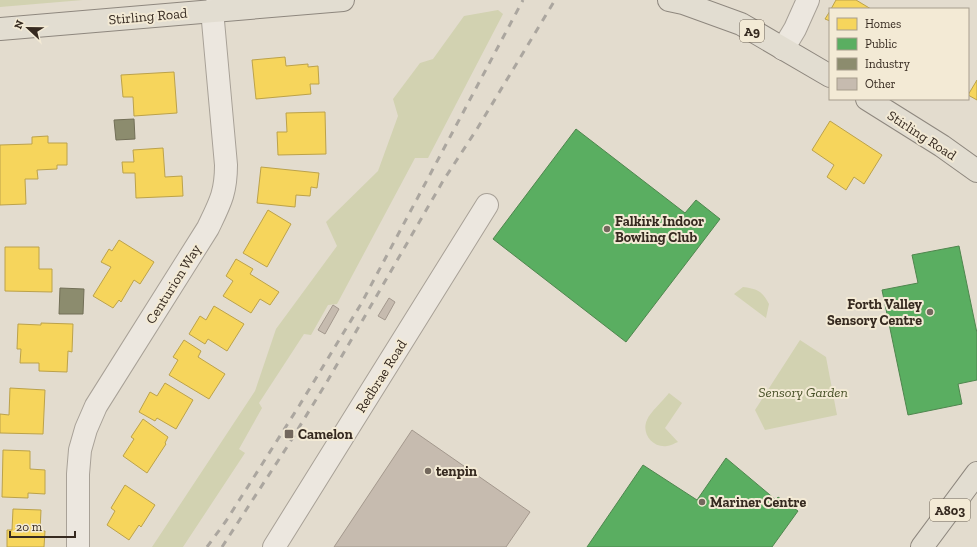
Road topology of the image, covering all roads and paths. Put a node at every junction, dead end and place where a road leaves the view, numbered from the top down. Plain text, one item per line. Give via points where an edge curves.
1 (343, 0) edge
2 (669, 0) edge
3 (808, 0) edge
4 (212, 10) junction
5 (0, 29) edge
6 (783, 49) junction
7 (829, 75) edge
8 (869, 100) edge
9 (977, 171) edge
10 (487, 205) dead end
11 (977, 473) edge
12 (78, 547) edge
13 (274, 547) edge
14 (922, 547) edge

1 - 4 main road, Stirling Road
2 - 6 main road, A9 via 741,24
3 - 6 street
4 - 5 main road, Stirling Road
4 - 12 street, Centurion Way via 226,183 221,203 208,228 96,406 86,429 80,450 78,474
6 - 7 main road, A9
8 - 9 main road, Stirling Road
10 - 13 street, Redbrae Road
11 - 14 main road, A803

